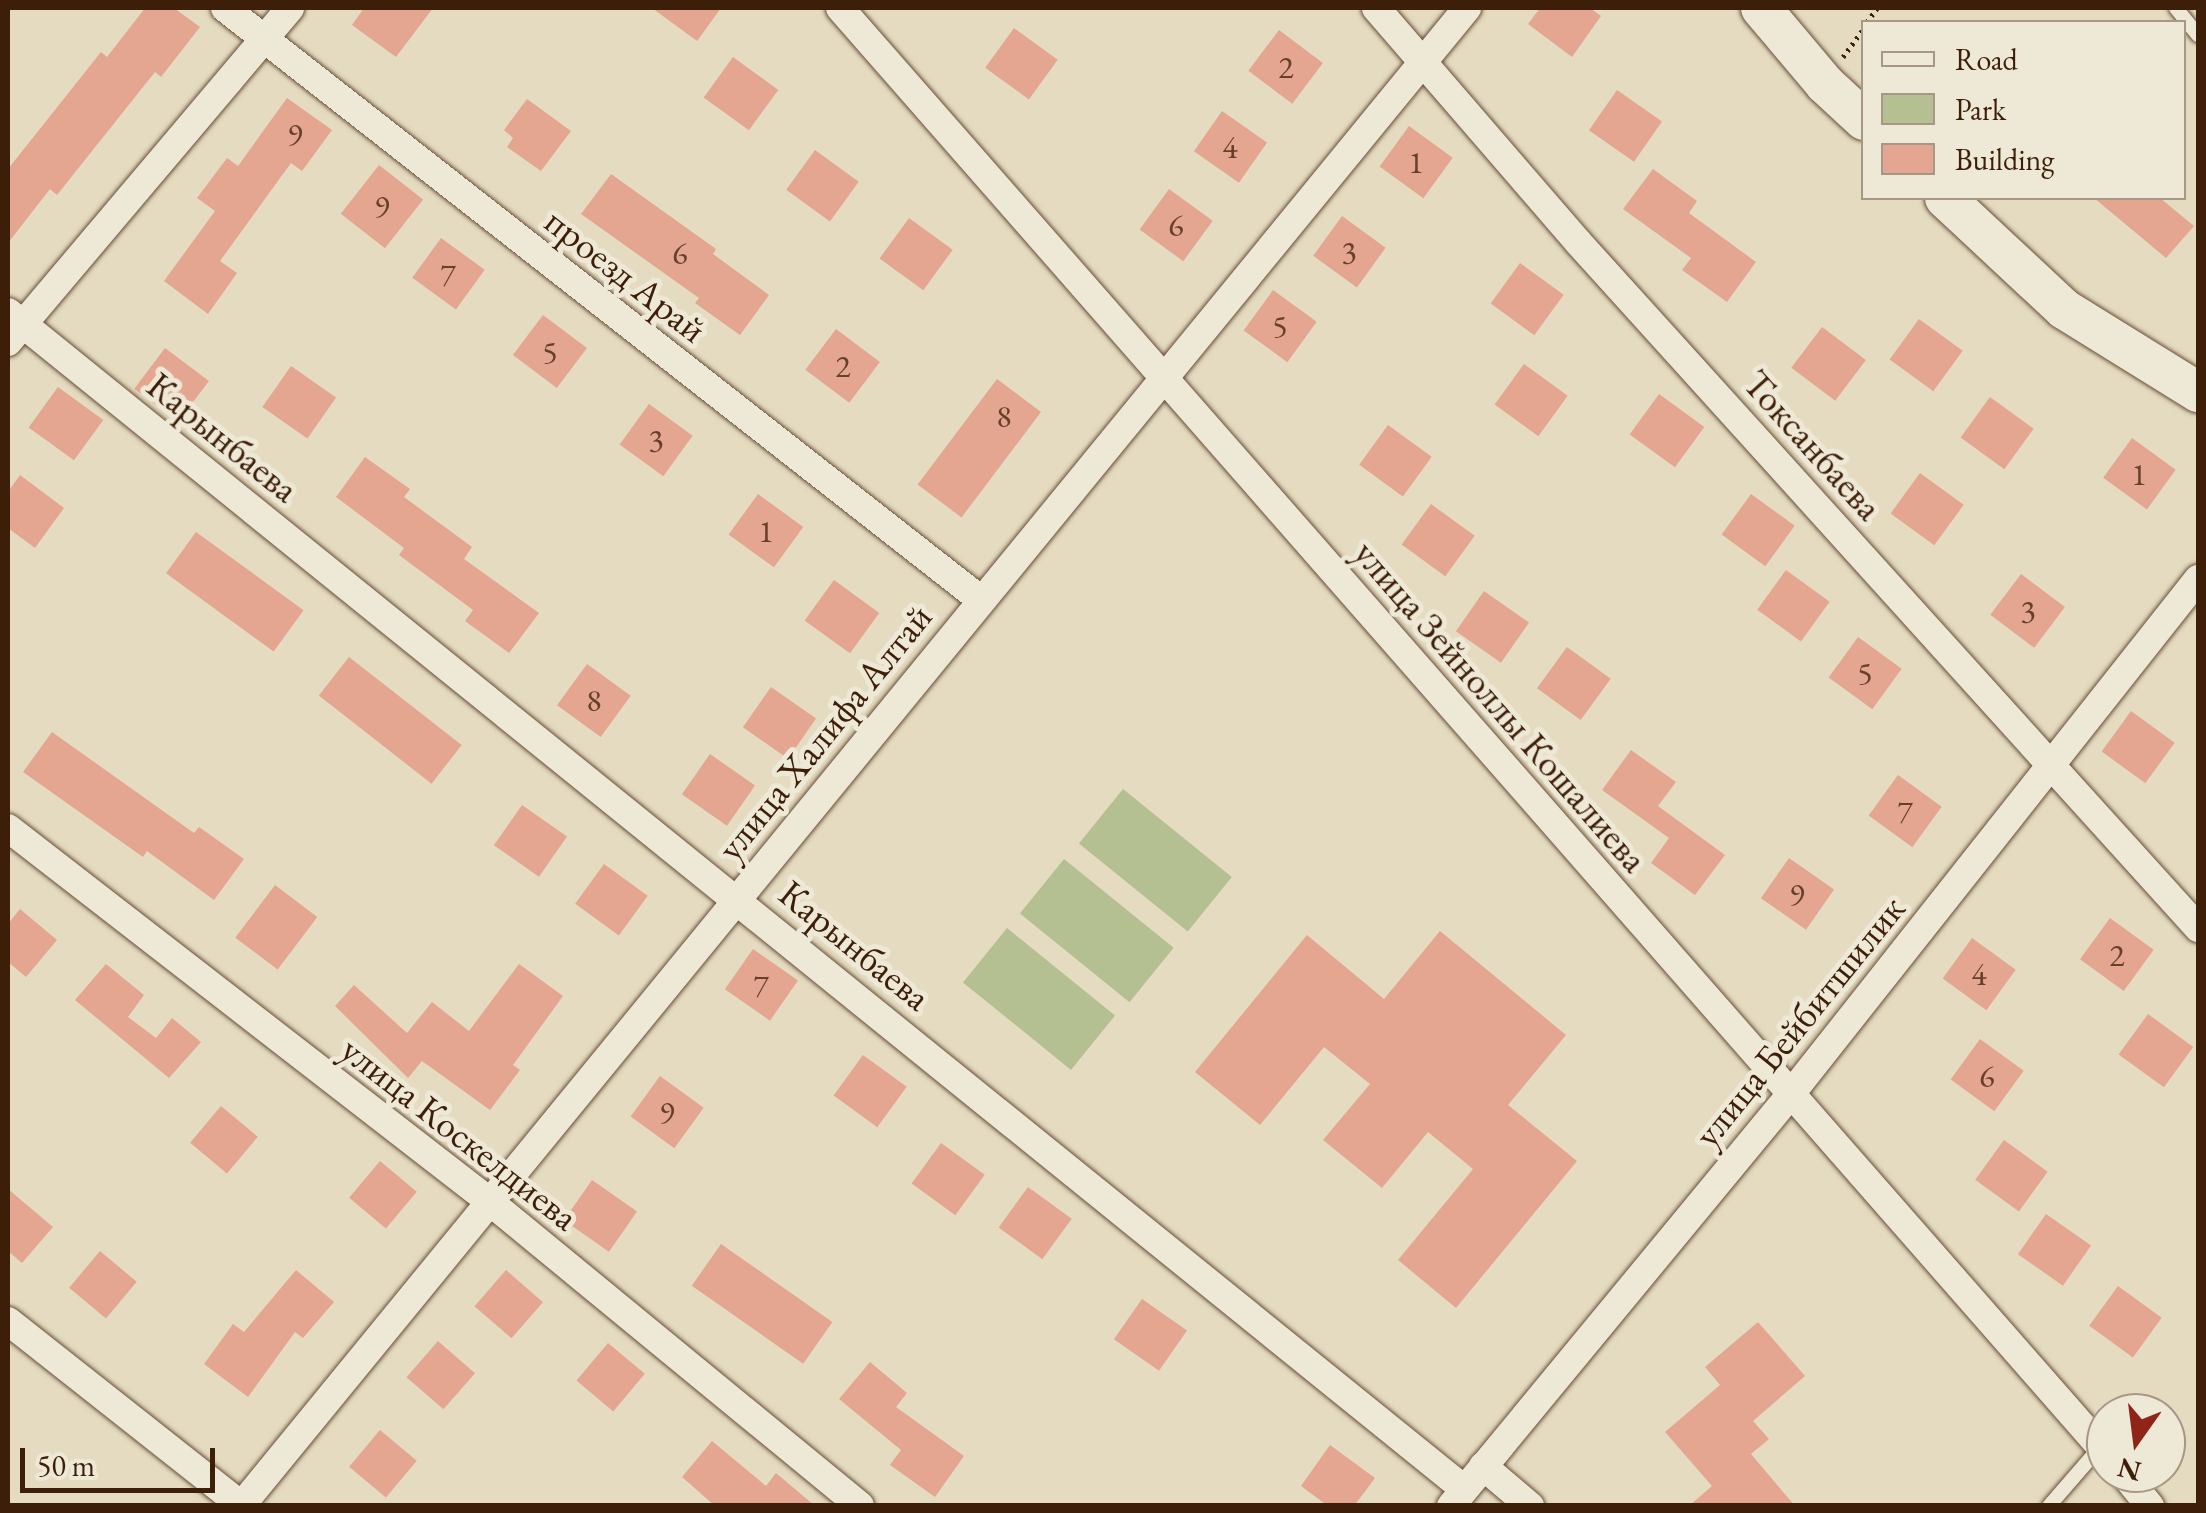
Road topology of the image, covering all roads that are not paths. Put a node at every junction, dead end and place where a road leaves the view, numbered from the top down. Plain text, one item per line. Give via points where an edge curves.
1 (225, 8) edge
2 (290, 8) edge
3 (840, 8) edge
4 (1376, 8) edge
5 (1467, 8) edge
6 (1761, 8) edge
7 (265, 40) junction
8 (1423, 62) junction
9 (1861, 117) edge
10 (1947, 200) edge
11 (12, 326) edge
12 (1164, 376) junction
13 (2198, 392) edge
14 (2198, 579) edge
15 (980, 600) junction
16 (2052, 763) junction
17 (8, 828) edge
18 (737, 898) junction
19 (2198, 928) edge
20 (1790, 1095) junction
21 (490, 1201) junction
22 (8, 1320) edge
23 (2086, 1431) edge
24 (1484, 1466) junction
25 (2086, 1468) edge
26 (1458, 1497) edge
27 (241, 1505) edge
28 (860, 1506) edge
29 (1530, 1506) edge
30 (2049, 1506) edge

1 - 7 street, проезд Арай
2 - 7 street
3 - 12 street, улица Зейноллы Кошалиева
4 - 8 street, Токсанбаева
5 - 8 street, улица Халифа Алтай
6 - 9 street
7 - 11 street
7 - 15 street, проезд Арай
8 - 12 street, улица Халифа Алтай
8 - 16 street, Токсанбаева
10 - 13 street via 2064,309
11 - 18 street, Карынбаева
12 - 15 street, улица Халифа Алтай
12 - 20 street, улица Зейноллы Кошалиева
14 - 16 street, улица Бейбитшилик
15 - 18 street, улица Халифа Алтай
16 - 19 street, Токсанбаева
16 - 20 street, улица Бейбитшилик
17 - 21 street, улица Коскелдиева
18 - 21 street, улица Халифа Алтай
18 - 26 street, Карынбаева
20 - 23 street, улица Зейноллы Кошалиева
20 - 24 street, улица Бейбитшилик
21 - 27 street, улица Халифа Алтай
21 - 28 street, улица Коскелдиева
22 - 27 street
24 - 26 street, улица Бейбитшилик
24 - 29 street
25 - 30 lane

